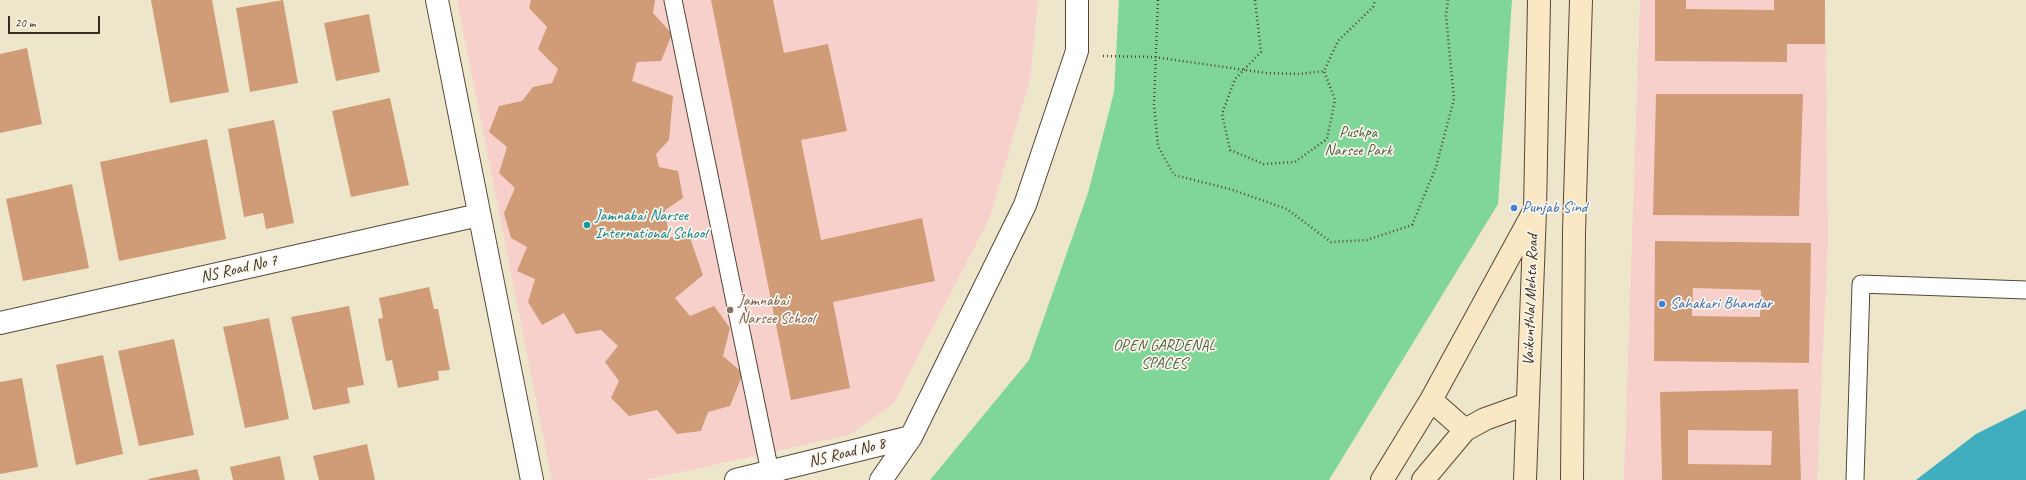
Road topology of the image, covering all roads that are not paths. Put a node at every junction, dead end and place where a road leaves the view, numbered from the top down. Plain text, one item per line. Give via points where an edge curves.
1 (437, 0) edge
2 (673, 0) edge
3 (1077, 0) edge
4 (1538, 0) edge
5 (1581, 0) edge
6 (1535, 210) junction
7 (479, 215) junction
8 (2026, 290) edge
9 (0, 323) edge
10 (1431, 400) junction
11 (1527, 404) junction
12 (1465, 430) junction
13 (911, 437) junction
14 (773, 476) edge
15 (532, 480) edge
16 (736, 480) edge
17 (881, 480) edge
18 (1382, 480) edge
19 (1423, 480) edge
20 (1525, 480) edge
21 (1572, 480) edge
22 (1855, 480) edge

1 - 7 street
2 - 14 lane
3 - 13 street via 1077,50 1025,205
4 - 6 main road, Vaikunthlal Mehta Road
5 - 21 main road via 1574,232
6 - 10 main road
6 - 11 main road, Vaikunthlal Mehta Road
7 - 9 street, NS Road No 7
7 - 15 street
8 - 22 lane via 1861,284
10 - 12 main road
10 - 18 main road
11 - 12 main road via 1485,419
11 - 20 main road, Vaikunthlal Mehta Road
12 - 19 main road
13 - 14 street, NS Road No 8
13 - 17 street
14 - 16 street, NS Road No 8

